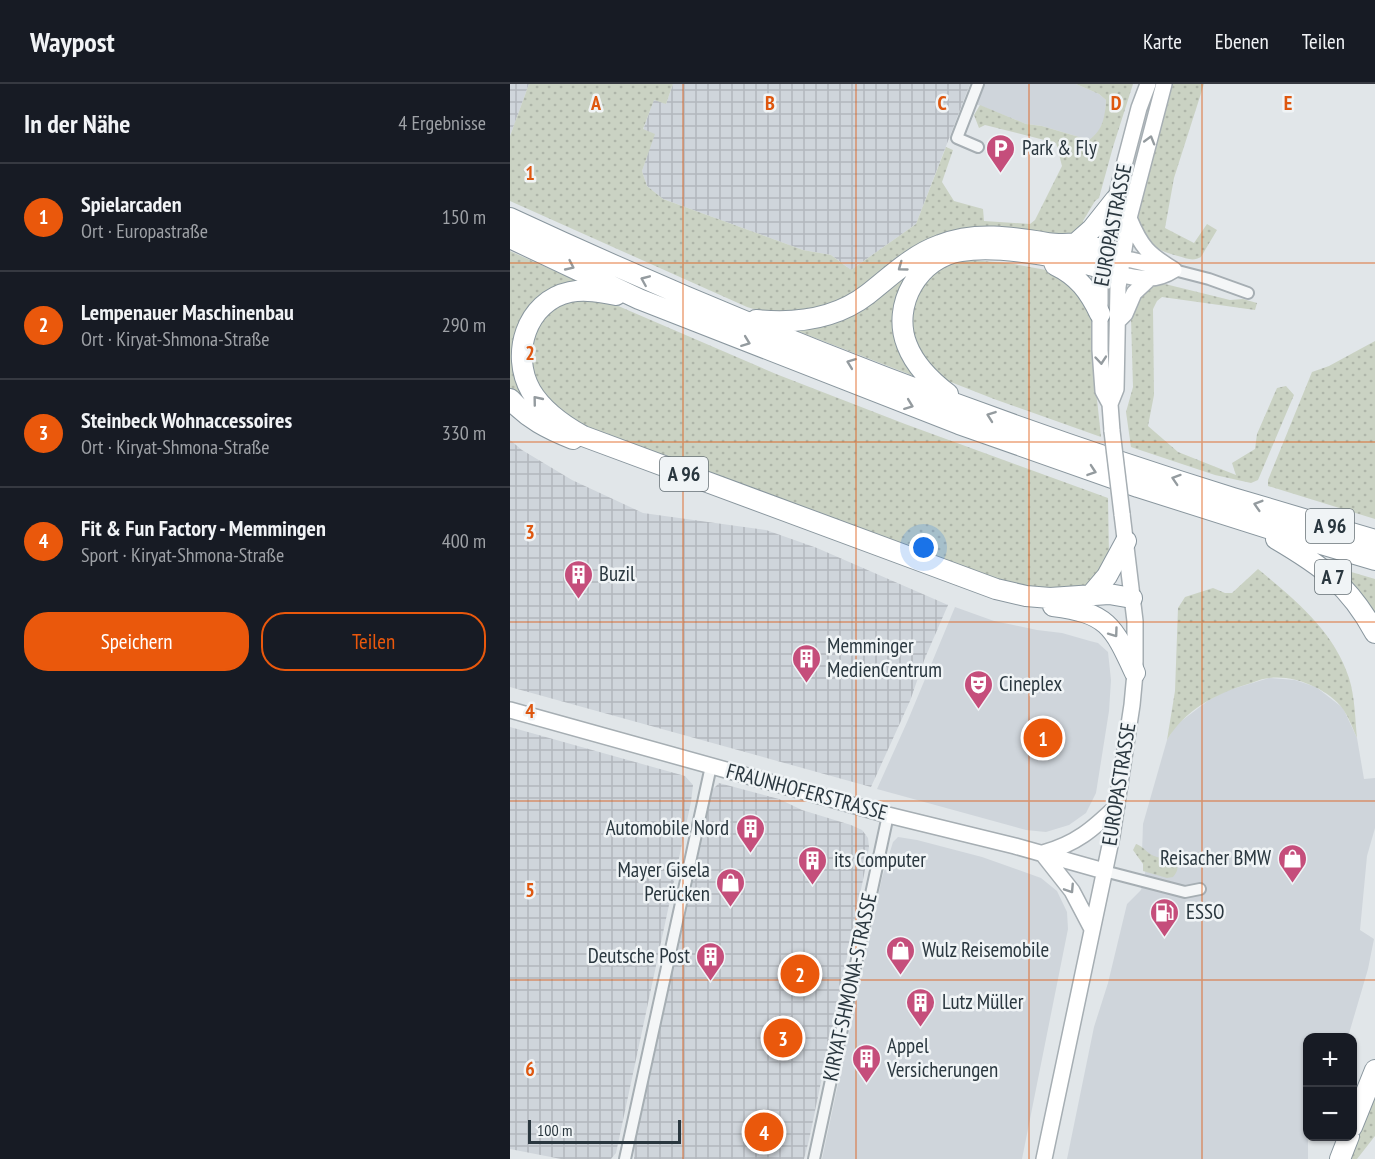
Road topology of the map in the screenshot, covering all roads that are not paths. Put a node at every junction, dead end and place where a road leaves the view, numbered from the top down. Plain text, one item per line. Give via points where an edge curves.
1 (978, 84) edge
2 (1148, 84) edge
3 (1164, 84) edge
4 (978, 147) dead end
5 (1115, 200) junction
6 (510, 218) edge
7 (1129, 218) junction
8 (510, 238) edge
9 (1076, 244) junction
10 (1053, 258) junction
11 (1112, 262) junction
12 (1174, 270) junction
13 (1150, 278) junction
14 (1248, 292) dead end
15 (639, 299) junction
16 (735, 318) junction
17 (1108, 318) junction
18 (510, 399) edge
19 (965, 406) junction
20 (1230, 506) junction
21 (1279, 528) junction
22 (1375, 540) edge
23 (1126, 541) junction
24 (1375, 560) edge
25 (1132, 598) junction
26 (1084, 602) junction
27 (1375, 633) edge
28 (1135, 673) junction
29 (510, 710) edge
30 (711, 766) junction
31 (1117, 806) junction
32 (888, 815) junction
33 (1042, 853) junction
34 (1104, 871) junction
35 (1200, 889) dead end
36 (1092, 929) junction
37 (1375, 1070) edge
38 (1357, 1117) edge
39 (1347, 1141) edge
40 (625, 1159) edge
41 (814, 1159) edge
42 (1044, 1159) edge
43 (1340, 1159) edge

1 - 4 street via 957,138
2 - 5 main road, EUROPASTRASSE
7 -> 3 main road, EUROPASTRASSE
5 - 9 highway
5 - 11 main road, EUROPASTRASSE
16 -> 6 highway, A 96
7 - 11 main road, EUROPASTRASSE
7 - 12 main road via 1151,256
8 -> 15 highway, A 96
9 - 11 highway, A 96 via 1096,246
9 -> 16 highway, A 96 via 1009,237 959,239 908,262 855,303 831,314 796,322
10 - 11 highway
10 - 17 highway via 1055,265 1082,283
10 - 19 highway via 998,250 962,250 935,260 911,286 903,312 907,346 927,376
11 - 12 main road
11 - 13 main road
11 - 17 main road, EUROPASTRASSE
12 - 13 main road via 1162,278
12 - 14 street
13 - 17 main road via 1134,293 1125,314
15 -> 20 highway, A 96 via 959,424 1138,487
26 -> 15 highway, A 96 via 1026,596 973,582 572,429 542,406 530,391 520,355 522,335 535,312 568,292 583,290
19 -> 16 highway, A 96
17 - 23 main road, EUROPASTRASSE, bridge via 1103,391 1110,404
18 - 26 highway via 541,426 994,596 1031,604
20 -> 19 highway, A 96
20 - 21 highway
21 -> 20 highway, A 96
21 - 22 highway, A 96
21 - 24 highway, A 96
21 - 27 highway, A 7 via 1338,580
23 - 25 main road, EUROPASTRASSE
23 - 26 highway via 1107,576
25 - 26 highway, A 96 via 1109,594
25 - 28 main road, EUROPASTRASSE
26 -> 28 highway via 1113,630
28 - 31 main road, EUROPASTRASSE
29 - 30 main road, FRAUNHOFERSTRASSE
30 - 32 main road, FRAUNHOFERSTRASSE
30 - 40 street
31 - 33 main road via 1076,840
31 - 34 main road, EUROPASTRASSE
32 - 33 main road, FRAUNHOFERSTRASSE
32 - 41 street, KIRYAT-SHMONA-STRASSE
33 - 34 main road, FRAUNHOFERSTRASSE
33 -> 36 main road via 1072,891
34 - 35 street via 1185,892
34 - 36 main road, EUROPASTRASSE
36 - 42 main road, EUROPASTRASSE
37 - 38 highway
39 - 43 highway

